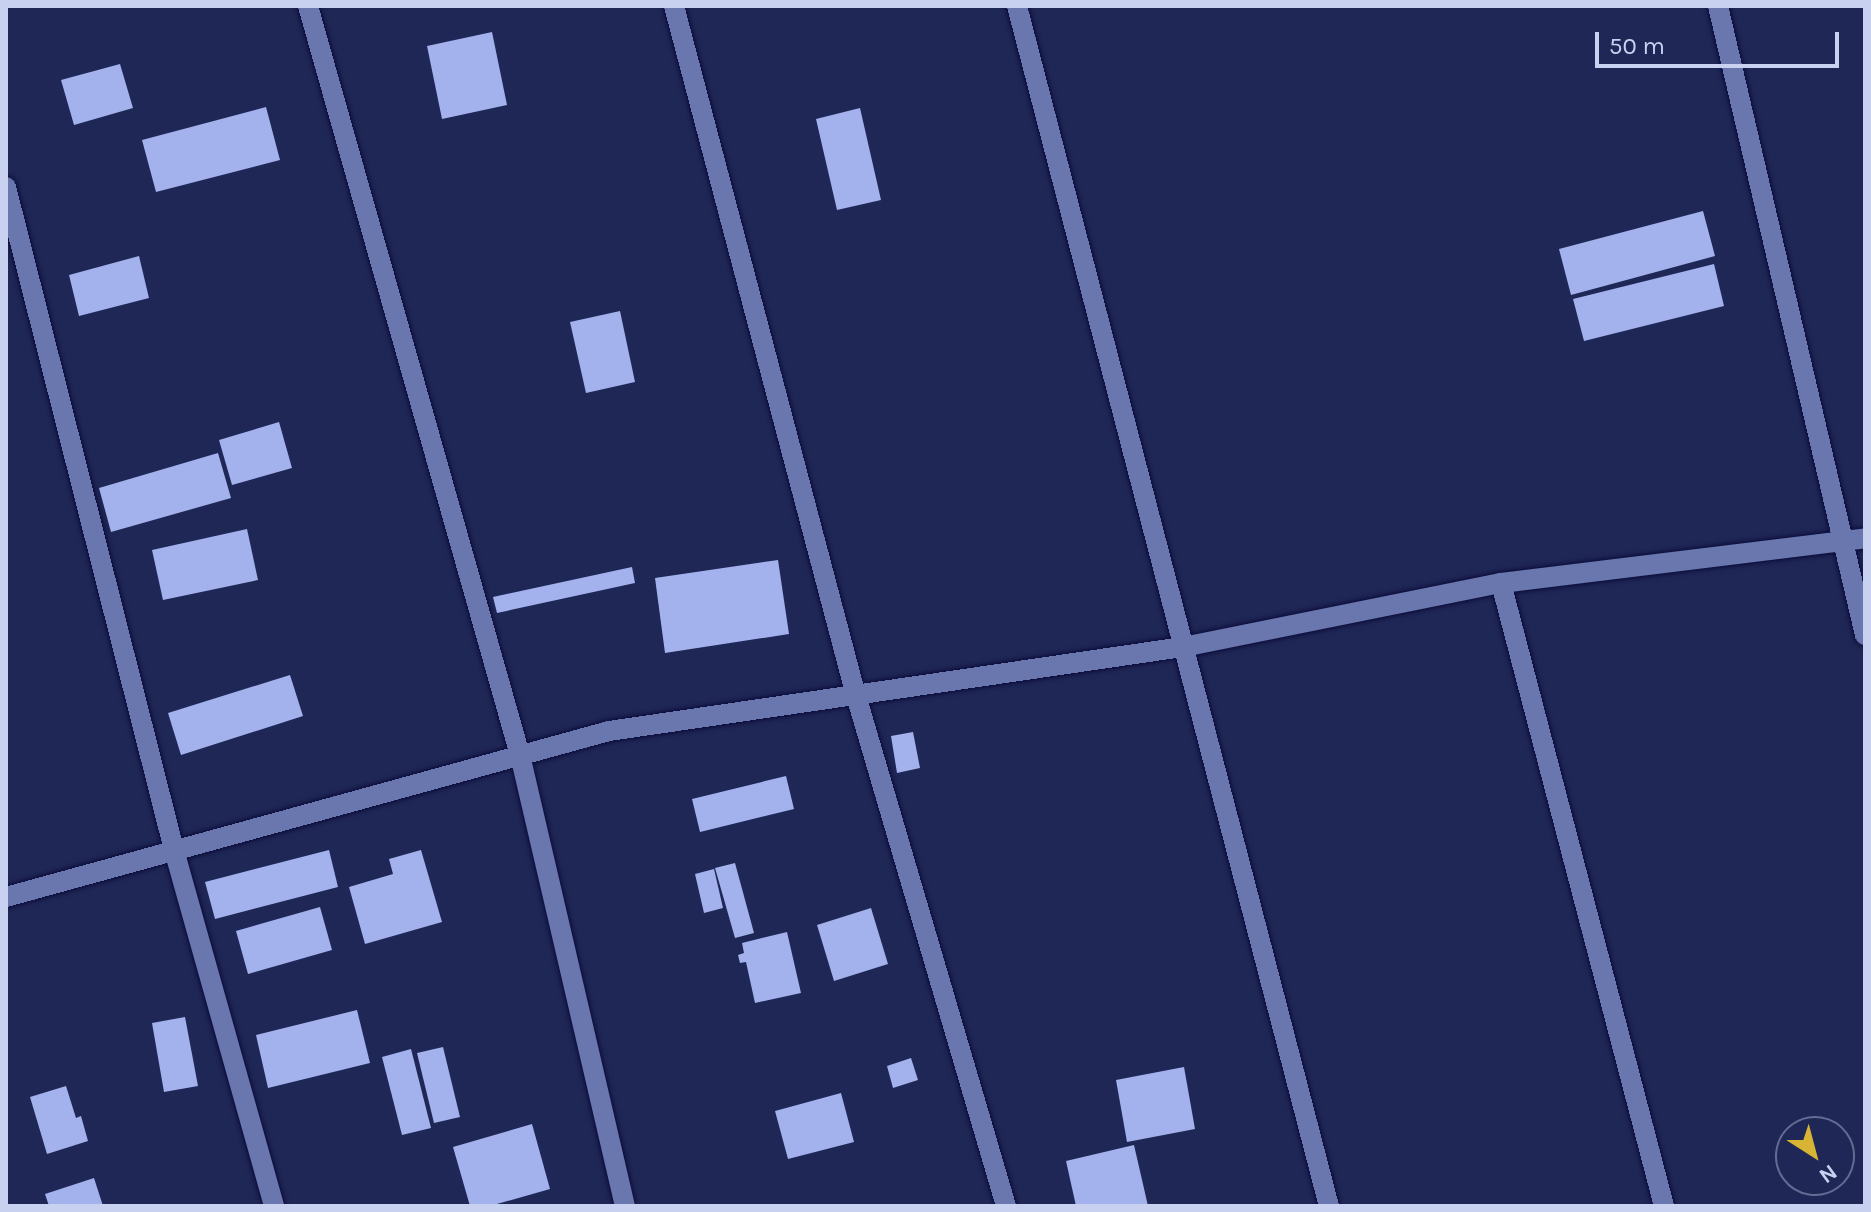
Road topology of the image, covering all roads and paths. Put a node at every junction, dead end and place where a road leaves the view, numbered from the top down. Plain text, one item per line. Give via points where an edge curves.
1 (308, 6) edge
2 (674, 6) edge
3 (1017, 6) edge
4 (1718, 6) edge
5 (6, 187) edge
6 (1865, 538) edge
7 (1843, 541) junction
8 (1501, 583) junction
9 (1865, 635) edge
10 (1183, 647) junction
11 (855, 692) junction
12 (520, 755) junction
13 (174, 850) junction
14 (6, 897) edge
15 (274, 1206) edge
16 (625, 1206) edge
17 (1006, 1206) edge
18 (1329, 1206) edge
19 (1664, 1206) edge

1 - 12 street
2 - 11 street
3 - 10 street
4 - 7 street
5 - 13 street
6 - 7 street
7 - 8 street
7 - 9 street
8 - 10 street
8 - 19 street
10 - 11 street
10 - 18 street
11 - 12 street via 609,731
11 - 17 street
12 - 13 street
12 - 16 street
13 - 14 street
13 - 15 street

